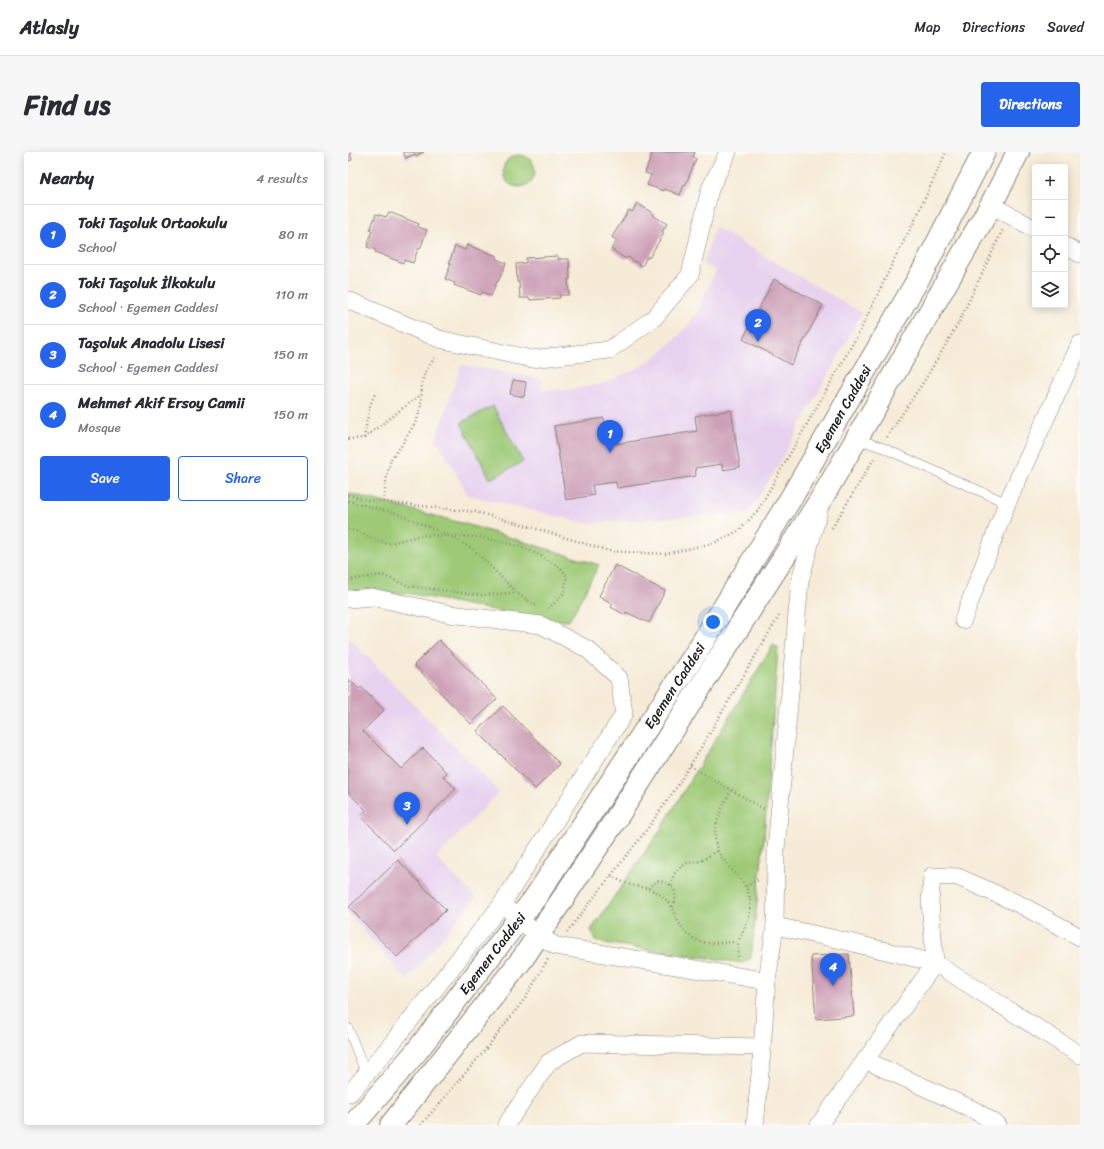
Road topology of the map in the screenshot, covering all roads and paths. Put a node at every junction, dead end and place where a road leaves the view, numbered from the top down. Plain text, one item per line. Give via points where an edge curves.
1 (728, 152) edge
2 (946, 152) edge
3 (984, 152) edge
4 (1018, 152) edge
5 (1000, 210) junction
6 (1032, 227) edge
7 (1068, 248) edge
8 (1080, 254) edge
9 (348, 300) edge
10 (448, 341) junction
11 (1080, 344) edge
12 (376, 392) dead end
13 (421, 395) junction
14 (364, 438) junction
15 (348, 439) edge
16 (856, 439) junction
17 (881, 447) junction
18 (348, 495) edge
19 (823, 496) junction
20 (348, 501) edge
21 (383, 502) junction
22 (1007, 503) junction
23 (348, 529) edge
24 (829, 534) dead end
25 (450, 536) junction
26 (348, 580) edge
27 (517, 593) junction
28 (348, 599) edge
29 (781, 614) dead end
30 (541, 618) junction
31 (963, 620) dead end
32 (690, 766) junction
33 (731, 790) junction
34 (779, 818) junction
35 (718, 850) junction
36 (611, 876) junction
37 (763, 878) dead end
38 (671, 885) junction
39 (746, 886) junction
40 (648, 888) junction
41 (502, 904) junction
42 (672, 908) junction
43 (519, 918) junction
44 (775, 926) junction
45 (538, 935) junction
46 (1080, 937) edge
47 (738, 942) junction
48 (556, 946) junction
49 (935, 963) junction
50 (737, 976) junction
51 (766, 981) junction
52 (348, 1028) edge
53 (762, 1047) junction
54 (1080, 1055) edge
55 (865, 1060) junction
56 (366, 1074) junction
57 (348, 1093) edge
58 (353, 1125) edge
59 (391, 1125) edge
60 (421, 1125) edge
61 (506, 1125) edge
62 (755, 1125) edge
63 (819, 1125) edge
64 (998, 1125) edge

1 - 10 street via 710,190 690,275 654,318 609,350 532,359
2 - 21 path via 860,331 758,510 740,530 714,543 665,554 609,551 476,512
3 - 43 main road, Egemen Caddesi via 924,269 791,498 694,656 535,898
4 - 5 main road, Egemen Caddesi
5 - 6 street
5 - 16 main road, Egemen Caddesi
5 - 17 path via 986,265 958,324
7 - 8 street
9 - 10 street
10 - 13 path via 431,362 422,382
11 - 22 street
12 - 14 path via 370,405
13 - 14 path
13 - 21 path via 418,420 392,459
14 - 15 path
16 - 17 lane
16 - 19 main road, Egemen Caddesi
17 - 22 lane
17 - 24 path
18 - 21 path
19 - 34 street via 800,581
19 - 45 main road, Egemen Caddesi via 614,822
20 - 25 path via 398,514
22 - 31 street
23 - 25 path via 387,544 422,535
25 - 27 path via 474,550
25 - 30 path via 480,537 519,546 561,568 568,576 564,593
26 - 27 path via 382,575 408,586 480,595
27 - 30 path
28 - 30 street via 372,597 450,614
29 - 32 path
30 - 41 street via 542,625 587,649 619,678 624,714
32 - 33 path
32 - 36 path via 648,828
33 - 34 path
33 - 35 path via 714,836
34 - 44 street
35 - 38 path via 701,861 687,863 679,868
35 - 39 path via 723,860
36 - 40 path via 627,884
36 - 48 path
37 - 39 path
38 - 40 path via 665,881 657,881
38 - 42 path via 676,901
39 - 47 path via 750,898 750,911
40 - 42 path via 664,897
41 - 43 street
41 - 56 street
42 - 47 path via 684,931 692,938 703,943
43 - 45 street
43 - 58 main road, Egemen Caddesi via 416,1052
44 - 49 street
44 - 51 street
45 - 48 street
45 - 59 main road, Egemen Caddesi via 523,958
46 - 49 street via 1019,904 958,877 932,876 930,902
47 - 50 path
48 - 50 street
48 - 60 path via 526,997
49 - 54 street
49 - 55 street
50 - 51 street
51 - 53 street
52 - 56 lane
53 - 61 street via 582,1043 549,1062
53 - 62 street
55 - 63 street
55 - 64 street via 974,1110
56 - 57 street

